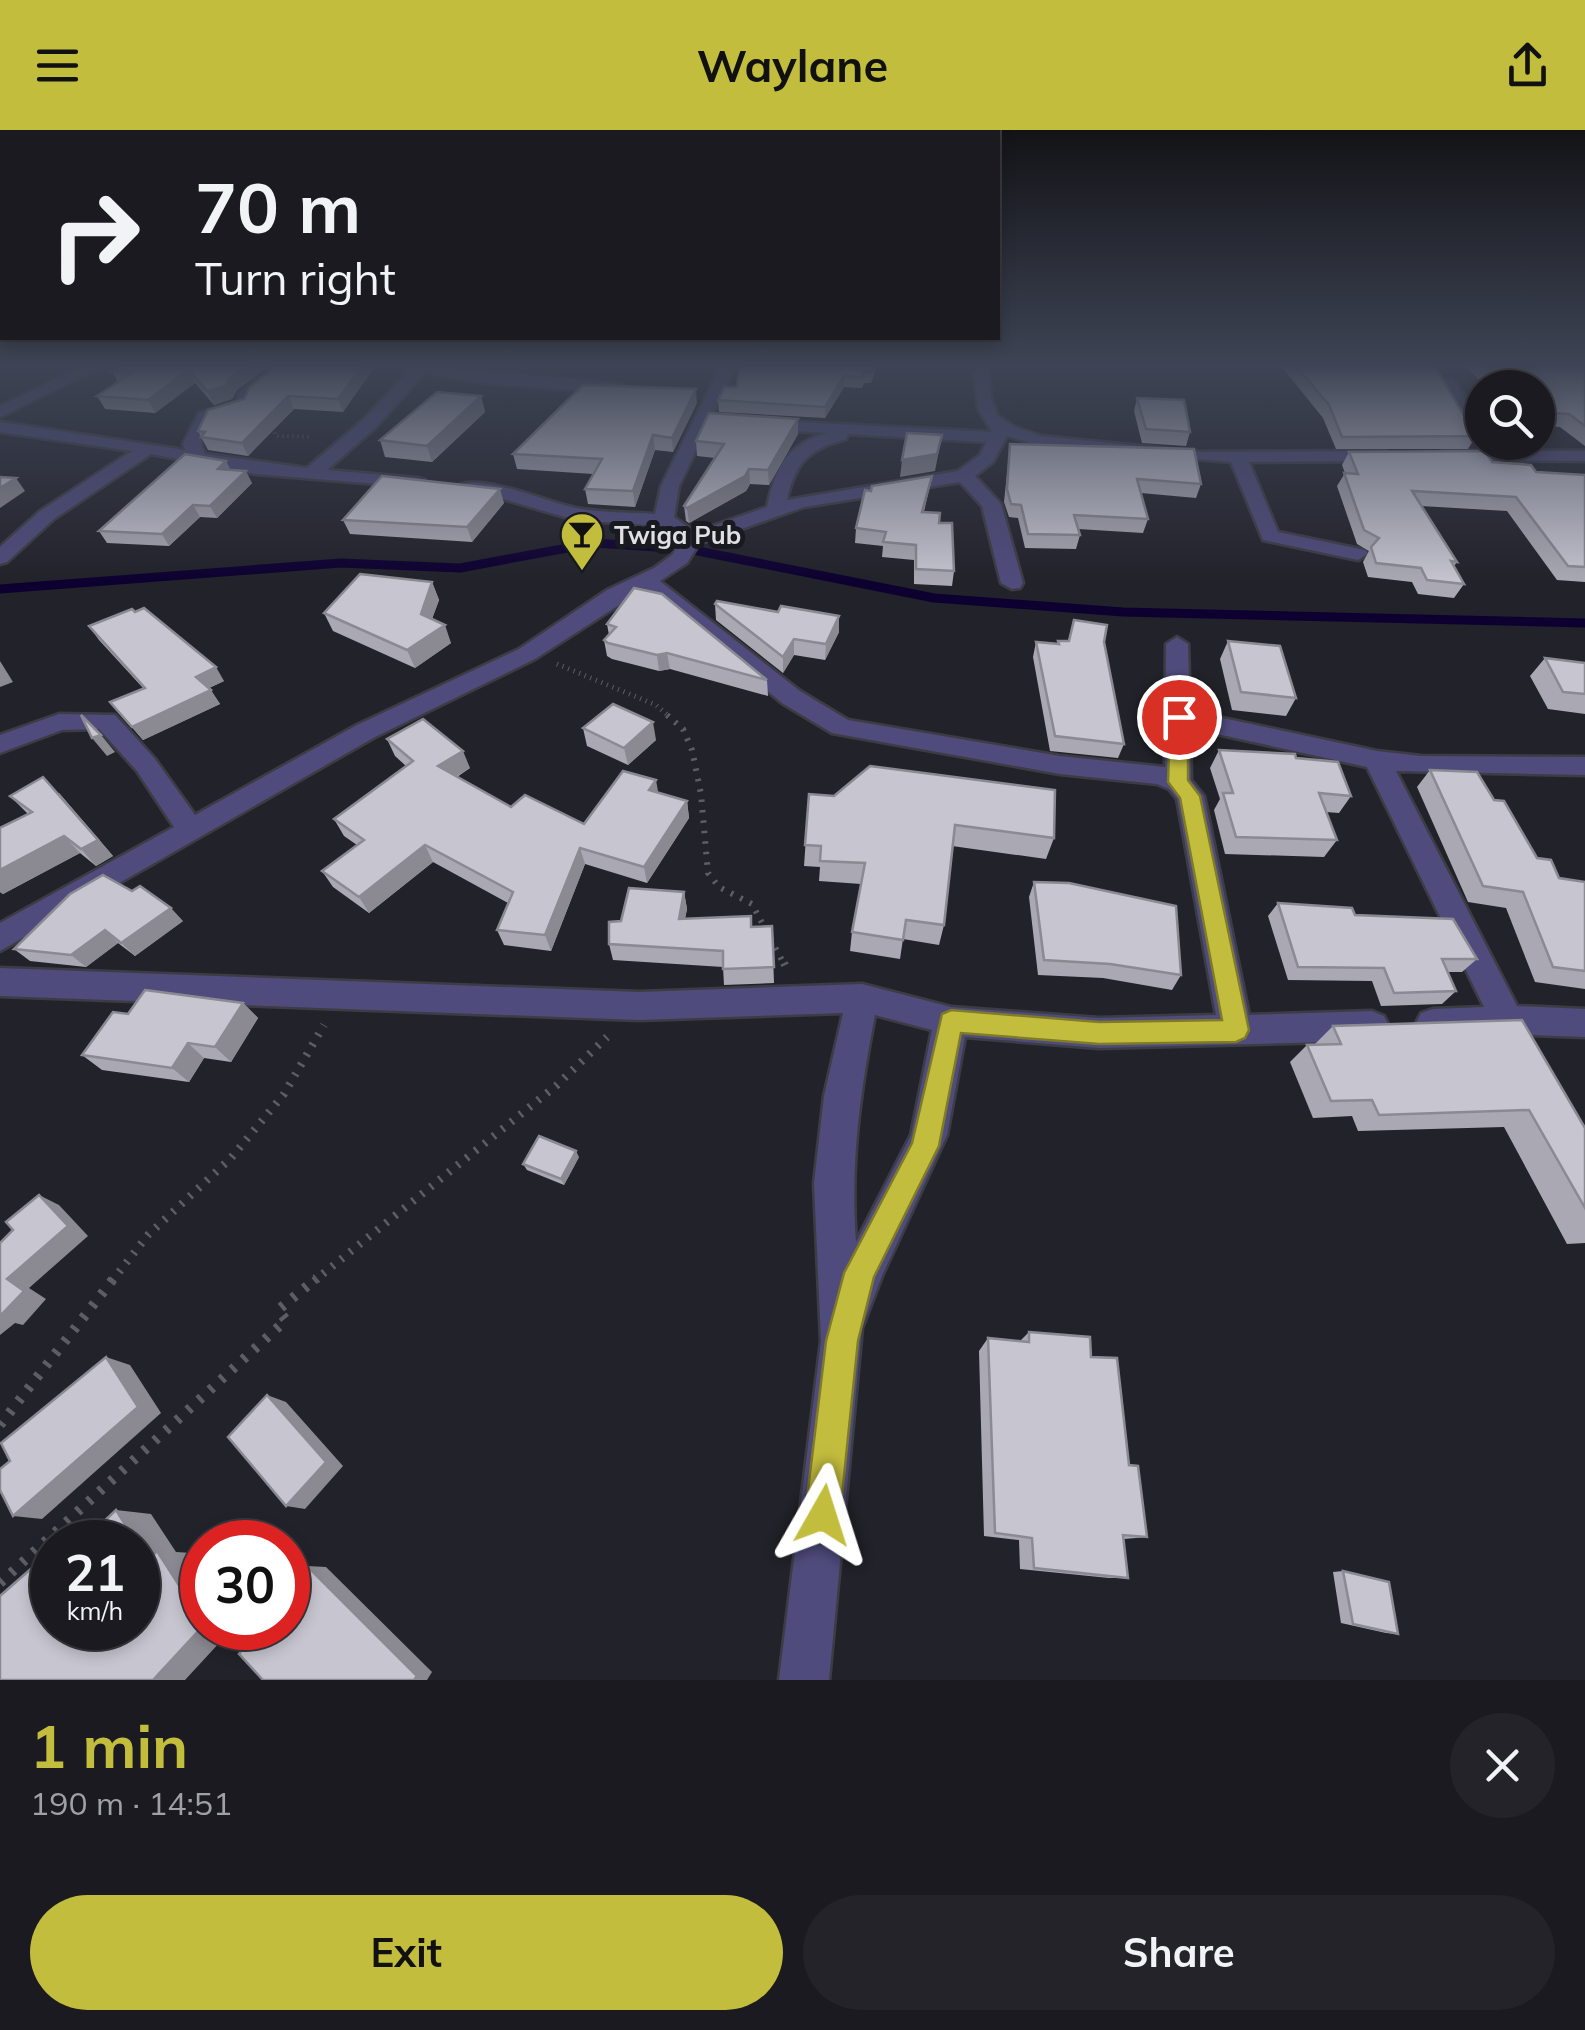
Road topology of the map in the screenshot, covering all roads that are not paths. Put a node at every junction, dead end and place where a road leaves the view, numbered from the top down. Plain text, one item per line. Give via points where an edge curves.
1 (80, 438) edge
2 (195, 438) edge
3 (354, 438) edge
4 (693, 438) edge
5 (825, 438) edge
6 (998, 438) edge
7 (1031, 438) edge
8 (148, 448) junction
9 (1465, 451) edge
10 (1555, 454) edge
11 (1585, 456) edge
12 (1238, 458) junction
13 (198, 460) junction
14 (310, 476) junction
15 (964, 476) junction
16 (776, 510) junction
17 (664, 520) junction
18 (691, 540) junction
19 (1358, 554) dead end
20 (0, 558) edge
21 (646, 580) junction
22 (1012, 583) dead end
23 (1177, 644) dead end
24 (1179, 717) junction
25 (0, 744) edge
26 (1377, 760) junction
27 (1585, 766) edge
28 (1178, 782) junction
29 (190, 829) junction
30 (0, 938) edge
31 (0, 982) edge
32 (862, 998) junction
33 (1507, 1020) junction
34 (951, 1021) junction
35 (1585, 1023) edge
36 (1236, 1030) junction
37 (842, 1341) junction
38 (804, 1680) edge

1 - 8 street
2 - 13 street
3 - 14 street
4 - 17 street via 670,486
5 - 16 street via 797,451 783,474
6 - 15 street via 987,458
7 - 12 street
8 - 13 street
8 - 20 street via 47,515
9 - 12 street
10 - 11 street
12 - 19 street via 1270,536
13 - 14 street
14 - 17 street via 468,488 576,514
15 - 16 street
15 - 22 street via 991,504
16 - 18 street
17 - 18 street
18 - 21 street via 680,559
21 - 28 street via 791,697 840,727
21 - 29 street via 527,654 366,731
23 - 24 street
24 - 26 street
24 - 28 street
25 - 29 street via 59,722 106,721
26 - 27 street
26 - 33 street
28 - 36 street via 1190,796
29 - 30 street
31 - 32 street via 639,1006
32 - 34 street
32 - 37 street via 833,1182
33 - 35 street
33 - 36 street
34 - 36 street via 1099,1033
34 - 37 street via 925,1146 860,1273
37 - 38 street

